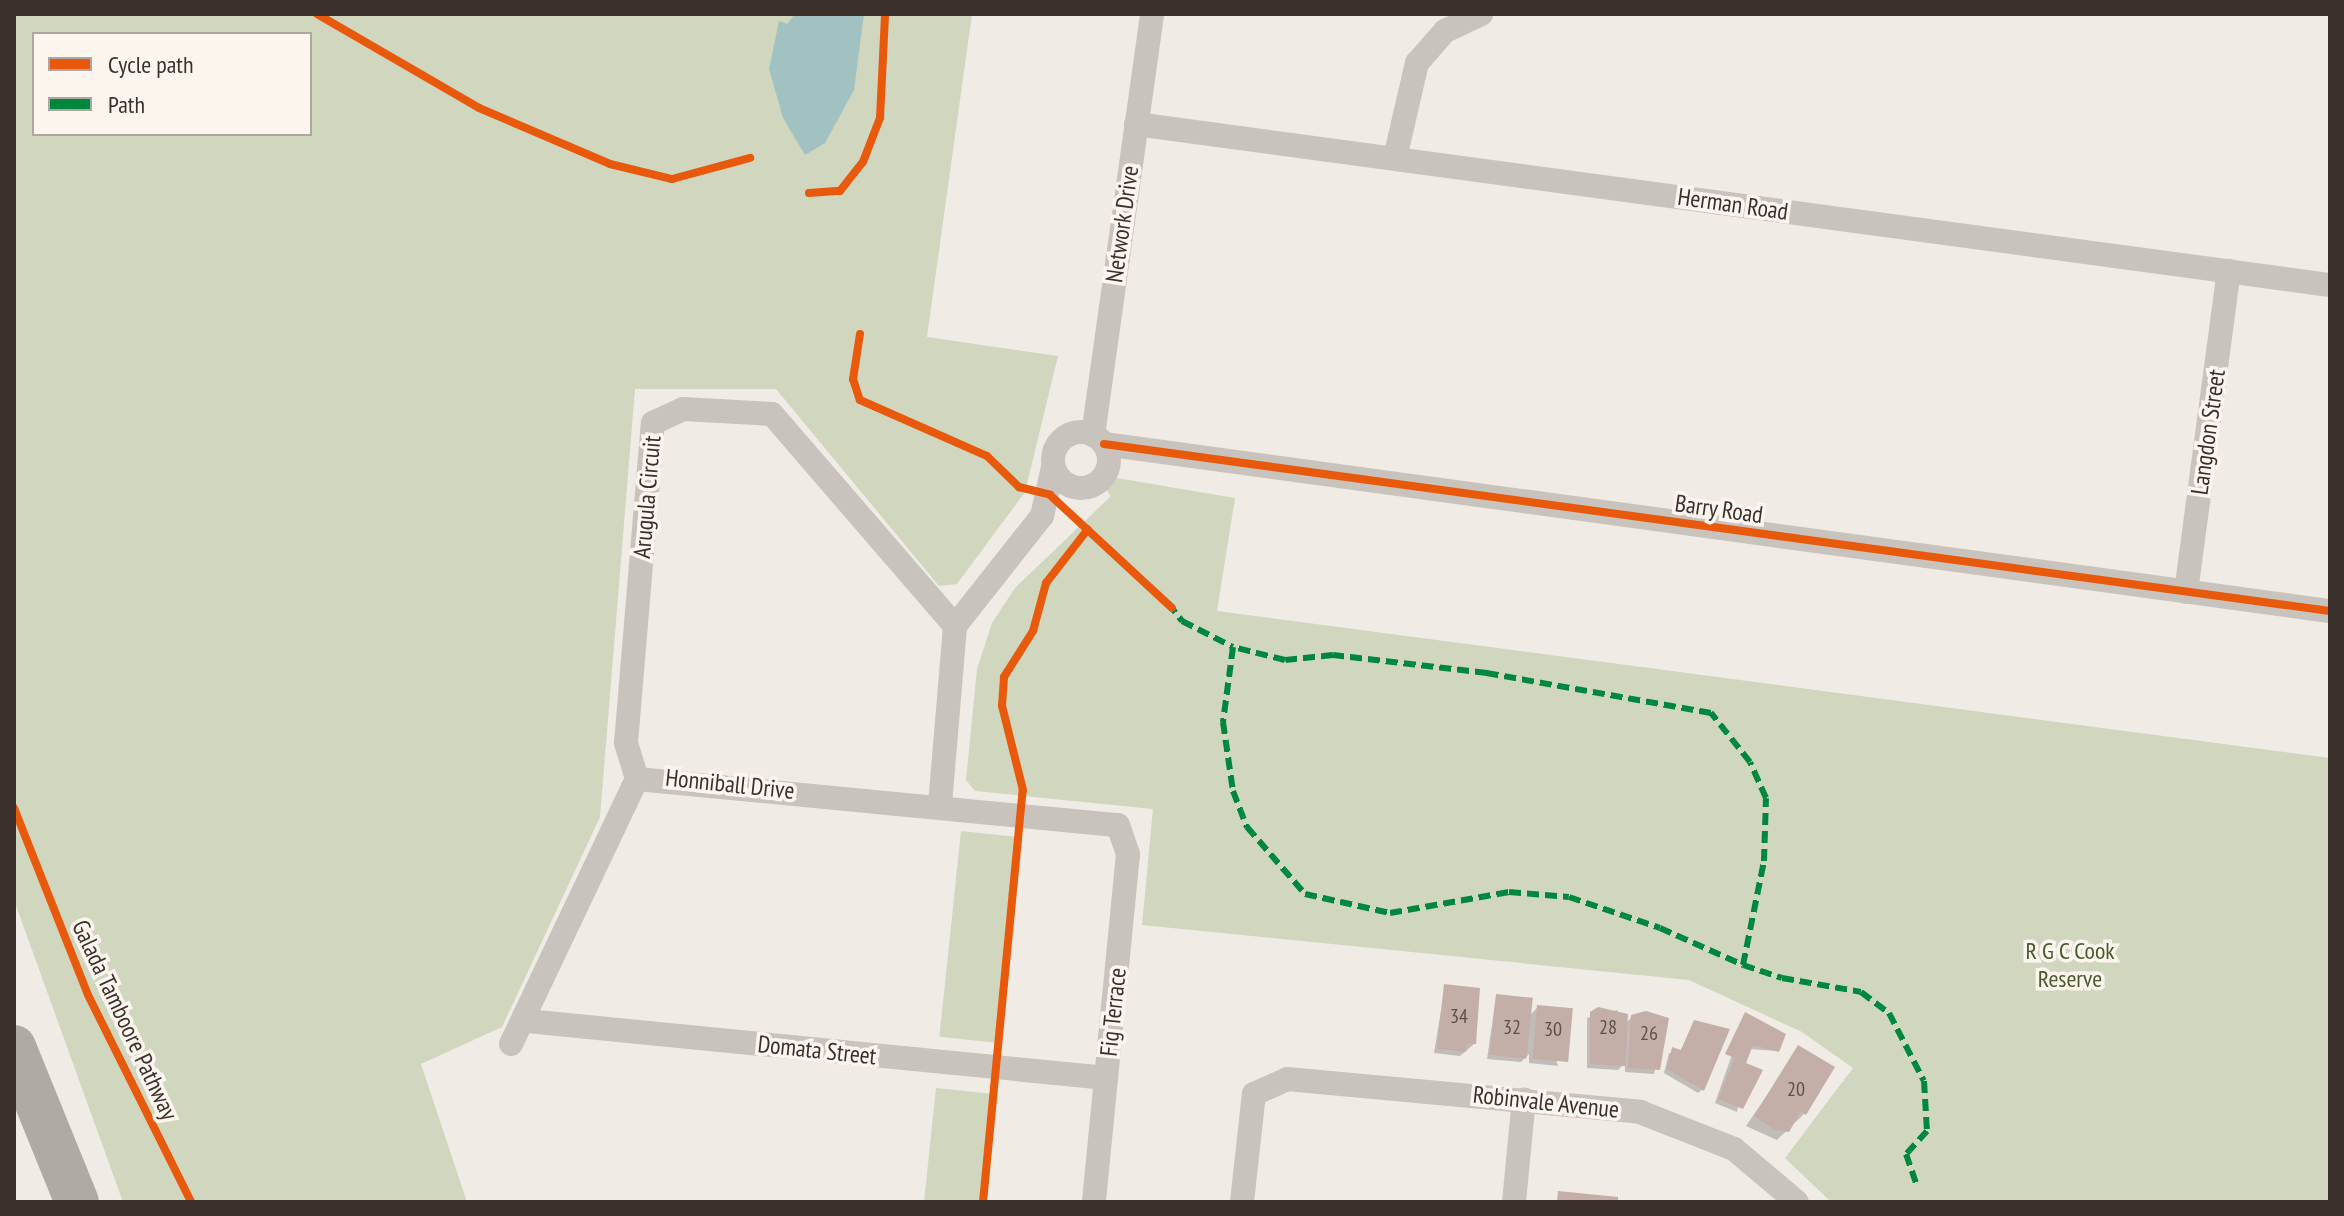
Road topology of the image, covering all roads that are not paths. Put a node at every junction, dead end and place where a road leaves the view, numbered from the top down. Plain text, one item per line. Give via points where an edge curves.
1 (1152, 14) edge
2 (1481, 14) edge
3 (1136, 124) junction
4 (1395, 158) junction
5 (2229, 271) junction
6 (2330, 285) edge
7 (1098, 440) junction
8 (1156, 454) junction
9 (1053, 467) junction
10 (1099, 479) junction
11 (1042, 516) junction
12 (2186, 592) junction
13 (2330, 611) edge
14 (955, 626) junction
15 (637, 779) junction
16 (940, 805) junction
17 (1118, 825) joint
18 (527, 1021) junction
19 (511, 1044) dead end
20 (14, 1047) edge
21 (1106, 1078) junction
22 (1524, 1099) junction
23 (77, 1202) edge
24 (1094, 1202) edge
25 (1242, 1202) edge
26 (1514, 1202) edge
27 (1797, 1202) edge

1 - 3 street, Network Drive
2 - 4 street via 1445,31 1417,63
3 - 4 street, Herman Road
3 - 7 street, Network Drive
4 - 5 street, Herman Road
5 - 6 street, Herman Road
5 - 12 street, Langdon Street
7 - 8 street, Barry Road
7 - 9 street via 1066,436
7 - 10 street, Network Drive
8 - 10 street, Barry Road
8 - 12 street, Barry Road
9 - 10 street via 1067,485
9 - 11 street
10 - 11 street, Barry Road
11 - 14 street
12 - 13 street, Barry Road
14 - 15 street, Arugula Circuit via 772,414 683,409 653,423 626,743
14 - 16 street
15 - 16 street, Honniball Drive
15 - 18 street, Honniball Drive
16 - 17 street, Honniball Drive
17 - 21 street, Fig Terrace via 1128,854
18 - 19 street, Honniball Drive
18 - 21 street, Domata Street
20 - 23 highway
21 - 24 street, Fig Terrace
22 - 25 street, Robinvale Avenue via 1307,1079 1268,1082 1254,1094
22 - 26 street
22 - 27 street, Robinvale Avenue via 1688,1125 1759,1165

